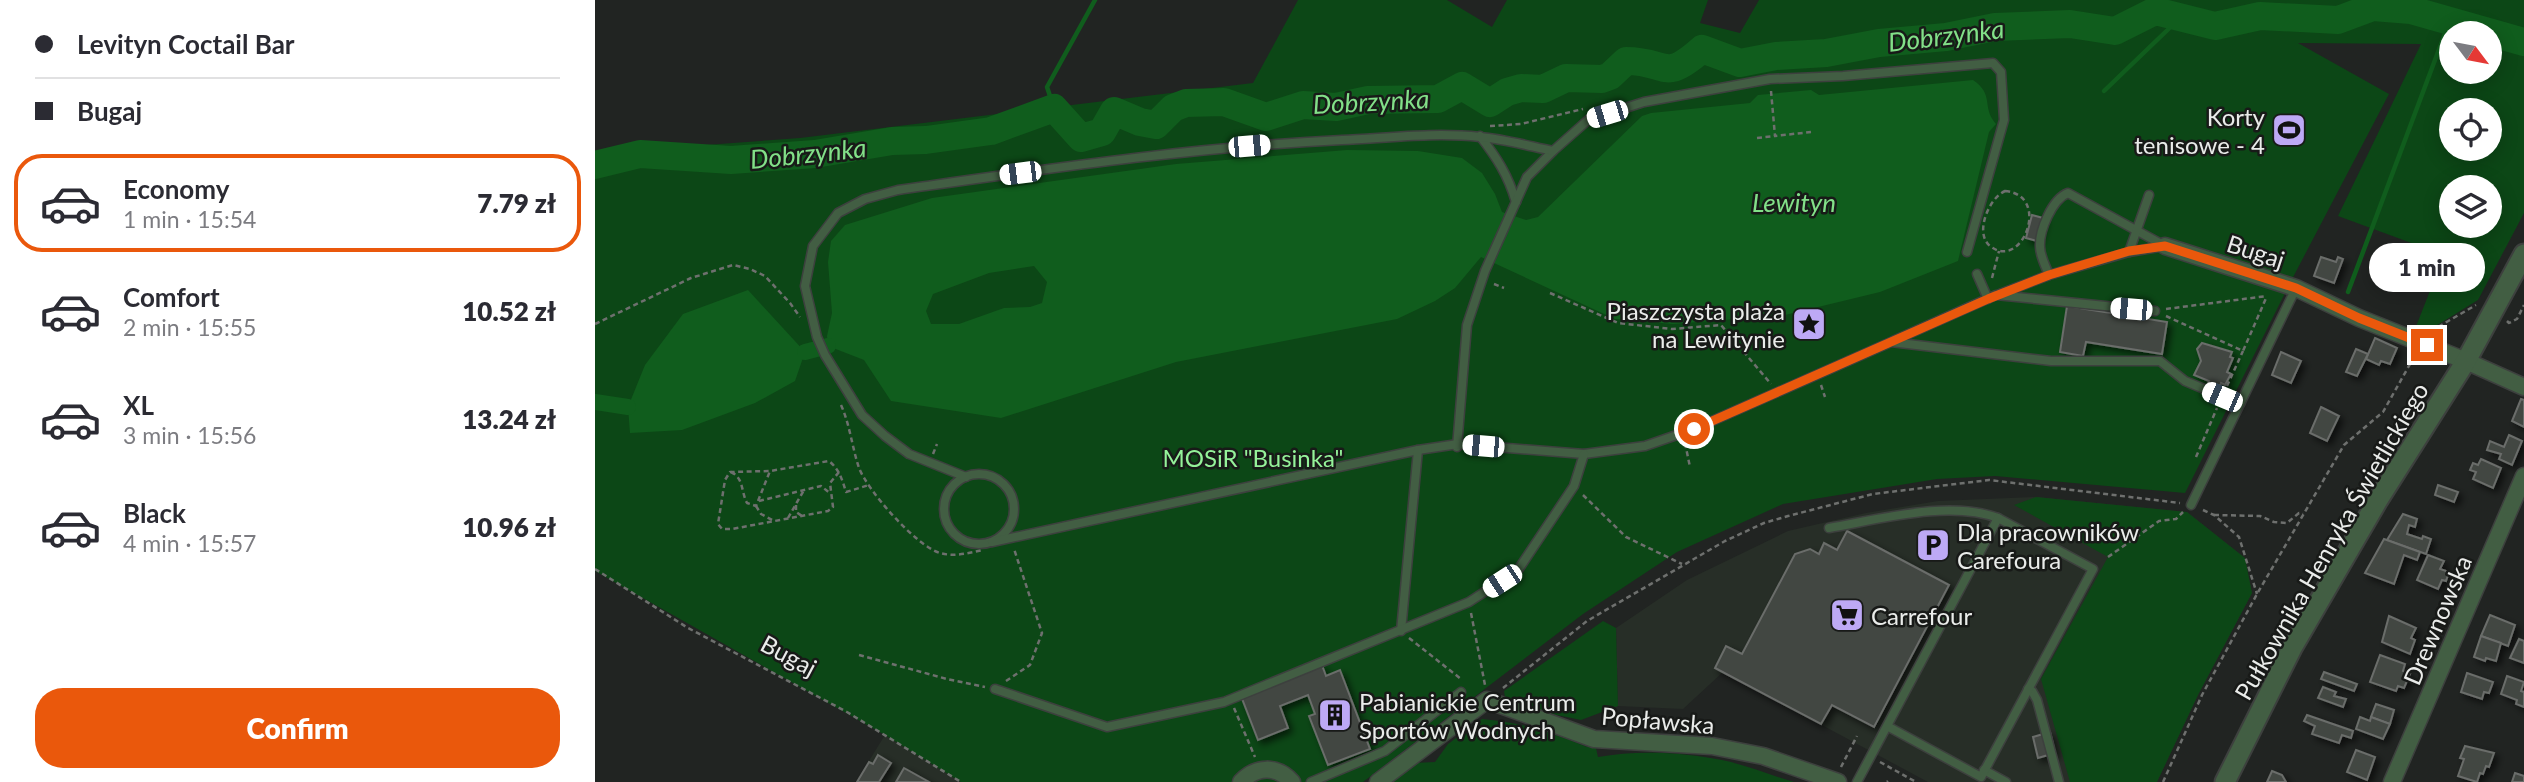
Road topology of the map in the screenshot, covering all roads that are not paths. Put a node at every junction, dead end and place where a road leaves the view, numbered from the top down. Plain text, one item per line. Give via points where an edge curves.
1 (1480, 136) junction
2 (1553, 151) junction
3 (2149, 195) dead end
4 (1516, 202) junction
5 (2137, 230) junction
6 (2165, 246) junction
7 (2129, 251) junction
8 (1967, 252) dead end
9 (2524, 254) edge
10 (1977, 274) dead end
11 (2049, 275) junction
12 (2296, 288) junction
13 (1990, 297) junction
14 (2155, 311) road end
15 (1891, 342) junction
16 (2466, 361) junction
17 (2524, 387) edge
18 (2240, 404) junction
19 (1457, 446) junction
20 (1418, 450) junction
21 (1584, 454) junction
22 (2524, 476) edge
23 (966, 477) junction
24 (2191, 505) road end
25 (1998, 518) junction
26 (1829, 528) dead end
27 (992, 542) junction
28 (1401, 631) junction
29 (995, 689) road end
30 (2028, 689) junction
31 (1461, 692) dead end
32 (1887, 726) junction
33 (1985, 770) junction
34 (2058, 778) edge
35 (1836, 781) edge
36 (1241, 782) edge
37 (1292, 782) edge
38 (1311, 782) edge
39 (1377, 782) edge
40 (1857, 782) edge
41 (2006, 782) edge
42 (2225, 782) edge
43 (2392, 782) edge

1 - 2 lane
1 - 4 lane via 1500,162
1 - 23 lane via 1205,149 898,190 838,213 813,246 805,286 825,355 862,415 884,436 909,454
2 - 4 lane via 1527,177
2 - 8 lane via 1588,120 1644,102 1770,79 1993,63 2001,72 2004,120
3 - 5 lane
4 - 19 lane via 1467,326
5 - 6 lane
5 - 7 lane
5 - 11 lane via 2068,193 2063,195 2047,215 2040,248
6 - 7 lane
6 - 12 street, Bugaj
7 - 11 lane
9 - 16 street, Pułkownika Henryka Świetlickiego
10 - 13 lane
11 - 13 lane
12 - 16 street, Bugaj
12 - 18 lane
13 - 14 lane
13 - 15 lane
15 - 18 lane via 2051,361 2160,361 2185,381
15 - 21 lane via 1682,433 1645,446
16 - 17 street, Bugaj
16 - 42 street, Pułkownika Henryka Świetlickiego via 2319,600
18 - 24 lane
19 - 20 lane
19 - 21 lane
20 - 27 lane
20 - 28 lane
21 - 28 lane via 1574,485 1518,570 1469,602
22 - 43 street, Drewnowska
23 - 27 lane via 948,493 945,517 958,537 980,544
23 - 27 lane via 977,474 997,480 1011,496 1009,528
25 - 26 lane via 1960,510
25 - 30 lane via 2093,569
25 - 32 lane
28 - 29 lane via 1231,699 1107,727
30 - 33 lane
30 - 34 lane via 2039,708
31 - 38 lane via 1385,751
32 - 33 lane via 1981,777
32 - 40 lane
33 - 41 lane
35 - 39 street, Popławska via 1763,756 1712,746 1594,739 1487,700
36 - 37 street via 1249,774 1273,769

